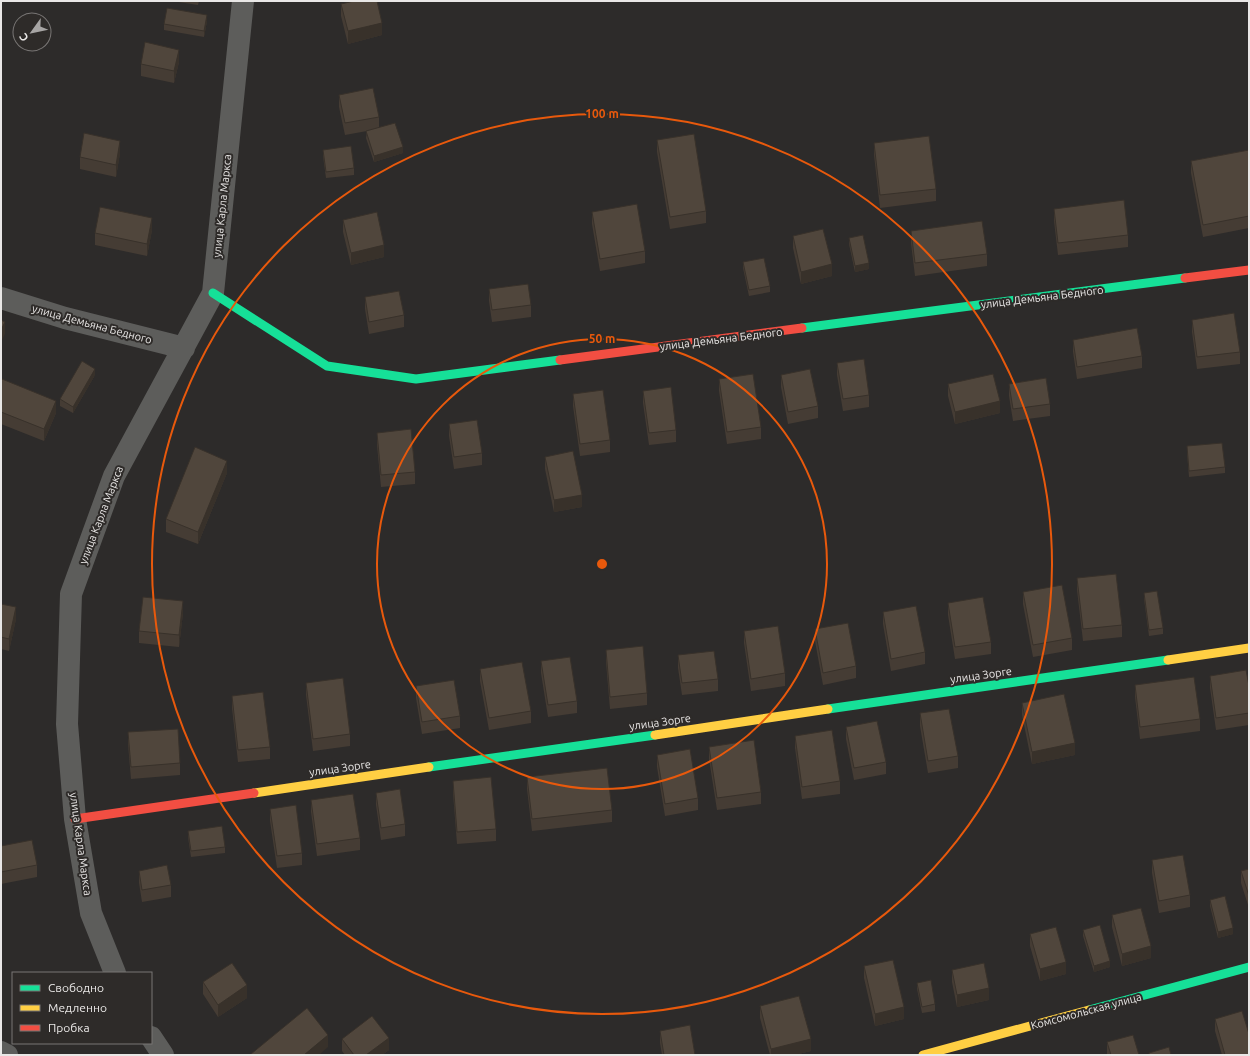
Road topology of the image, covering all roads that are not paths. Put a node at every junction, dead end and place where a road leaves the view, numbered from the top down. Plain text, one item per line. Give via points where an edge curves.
1 (244, 1) edge
2 (1249, 270) edge
3 (213, 293) junction
4 (1, 298) edge
5 (184, 348) junction
6 (1249, 648) edge
7 (75, 819) junction
8 (1249, 967) edge
9 (115, 972) edge
10 (1, 1052) edge
11 (7, 1055) edge
12 (923, 1055) edge

1 - 3 street, улица Карла Маркса
2 - 3 street, улица Демьяна Бедного via 416,379 327,366
3 - 5 street, улица Карла Маркса
4 - 5 street, улица Демьяна Бедного via 65,318
5 - 7 street, улица Карла Маркса via 114,476 71,594 67,724
6 - 7 street, улица Зорге
7 - 9 street, улица Карла Маркса via 91,913
8 - 12 street, Комсомольская улица
10 - 11 street

